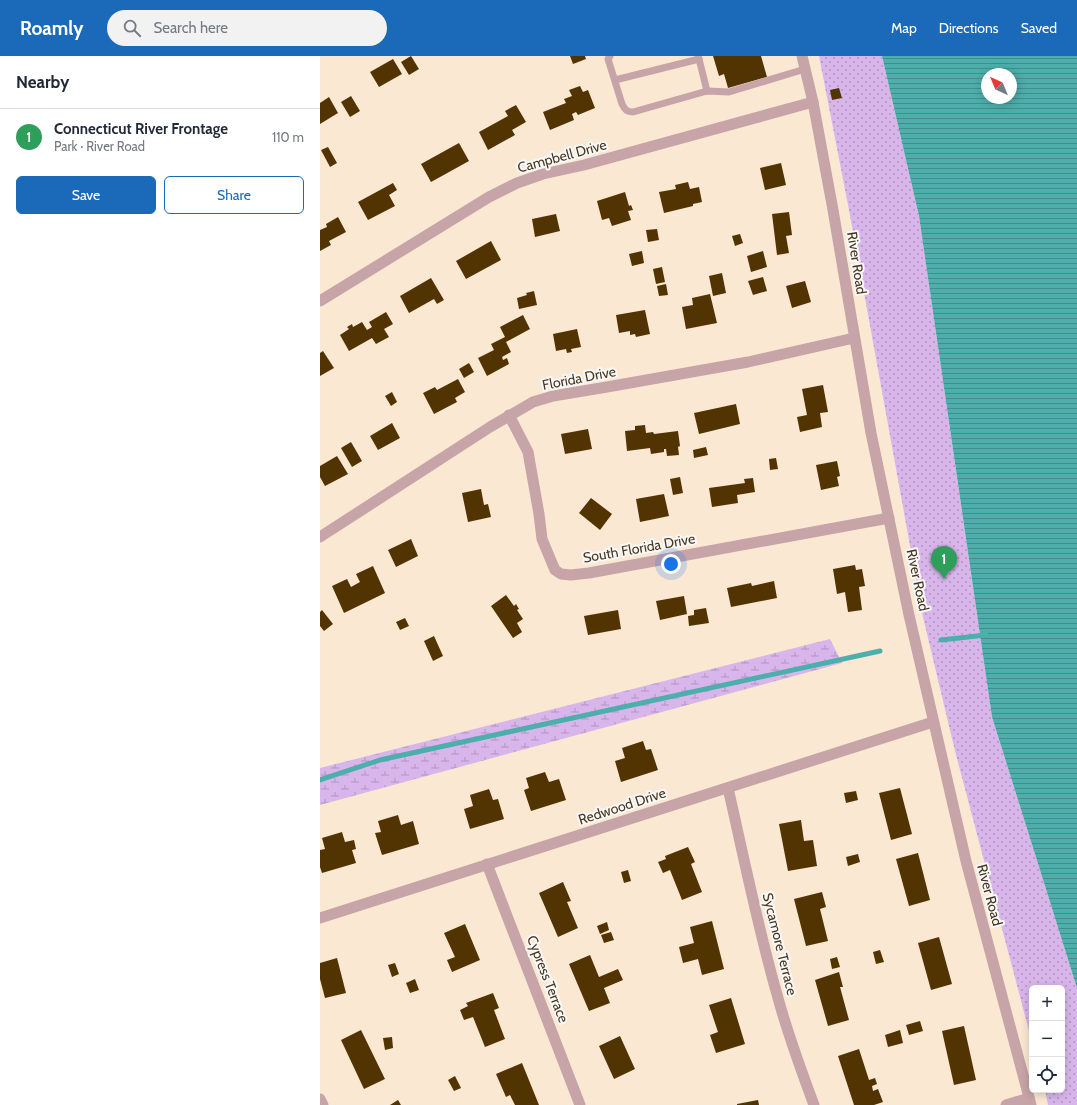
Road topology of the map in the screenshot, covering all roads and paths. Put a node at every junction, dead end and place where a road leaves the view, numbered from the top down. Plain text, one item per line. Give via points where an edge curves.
1 (610, 56) edge
2 (802, 56) edge
3 (699, 57) edge
4 (805, 69) junction
5 (615, 80) junction
6 (707, 91) junction
7 (813, 102) junction
8 (320, 301) edge
9 (854, 338) junction
10 (509, 415) junction
11 (889, 518) junction
12 (320, 537) edge
13 (933, 722) junction
14 (728, 788) junction
15 (487, 864) junction
16 (320, 918) edge
17 (320, 1099) edge
18 (1030, 1102) edge
19 (323, 1105) edge
20 (580, 1105) edge
21 (814, 1105) edge
22 (1006, 1105) edge

1 - 5 lane via 608,59
2 - 4 street, River Road
3 - 5 lane
3 - 6 lane
4 - 6 lane via 729,92
4 - 7 street, River Road
5 - 6 lane via 624,110 628,112
7 - 8 street, Campbell Drive via 517,183 489,197
7 - 9 street, River Road
9 - 10 street, Florida Drive via 740,363 553,396 533,402
9 - 11 street, River Road
10 - 11 street, South Florida Drive via 528,452 542,539 553,566 561,574 589,573
10 - 12 street, Florida Drive
11 - 13 street, River Road
13 - 14 street, Redwood Drive
13 - 18 street, River Road via 966,861
14 - 15 street, Redwood Drive
14 - 21 street, Sycamore Terrace via 773,983 788,1035
15 - 16 street, Redwood Drive
15 - 20 street, Cypress Terrace
17 - 19 street
18 - 22 street

